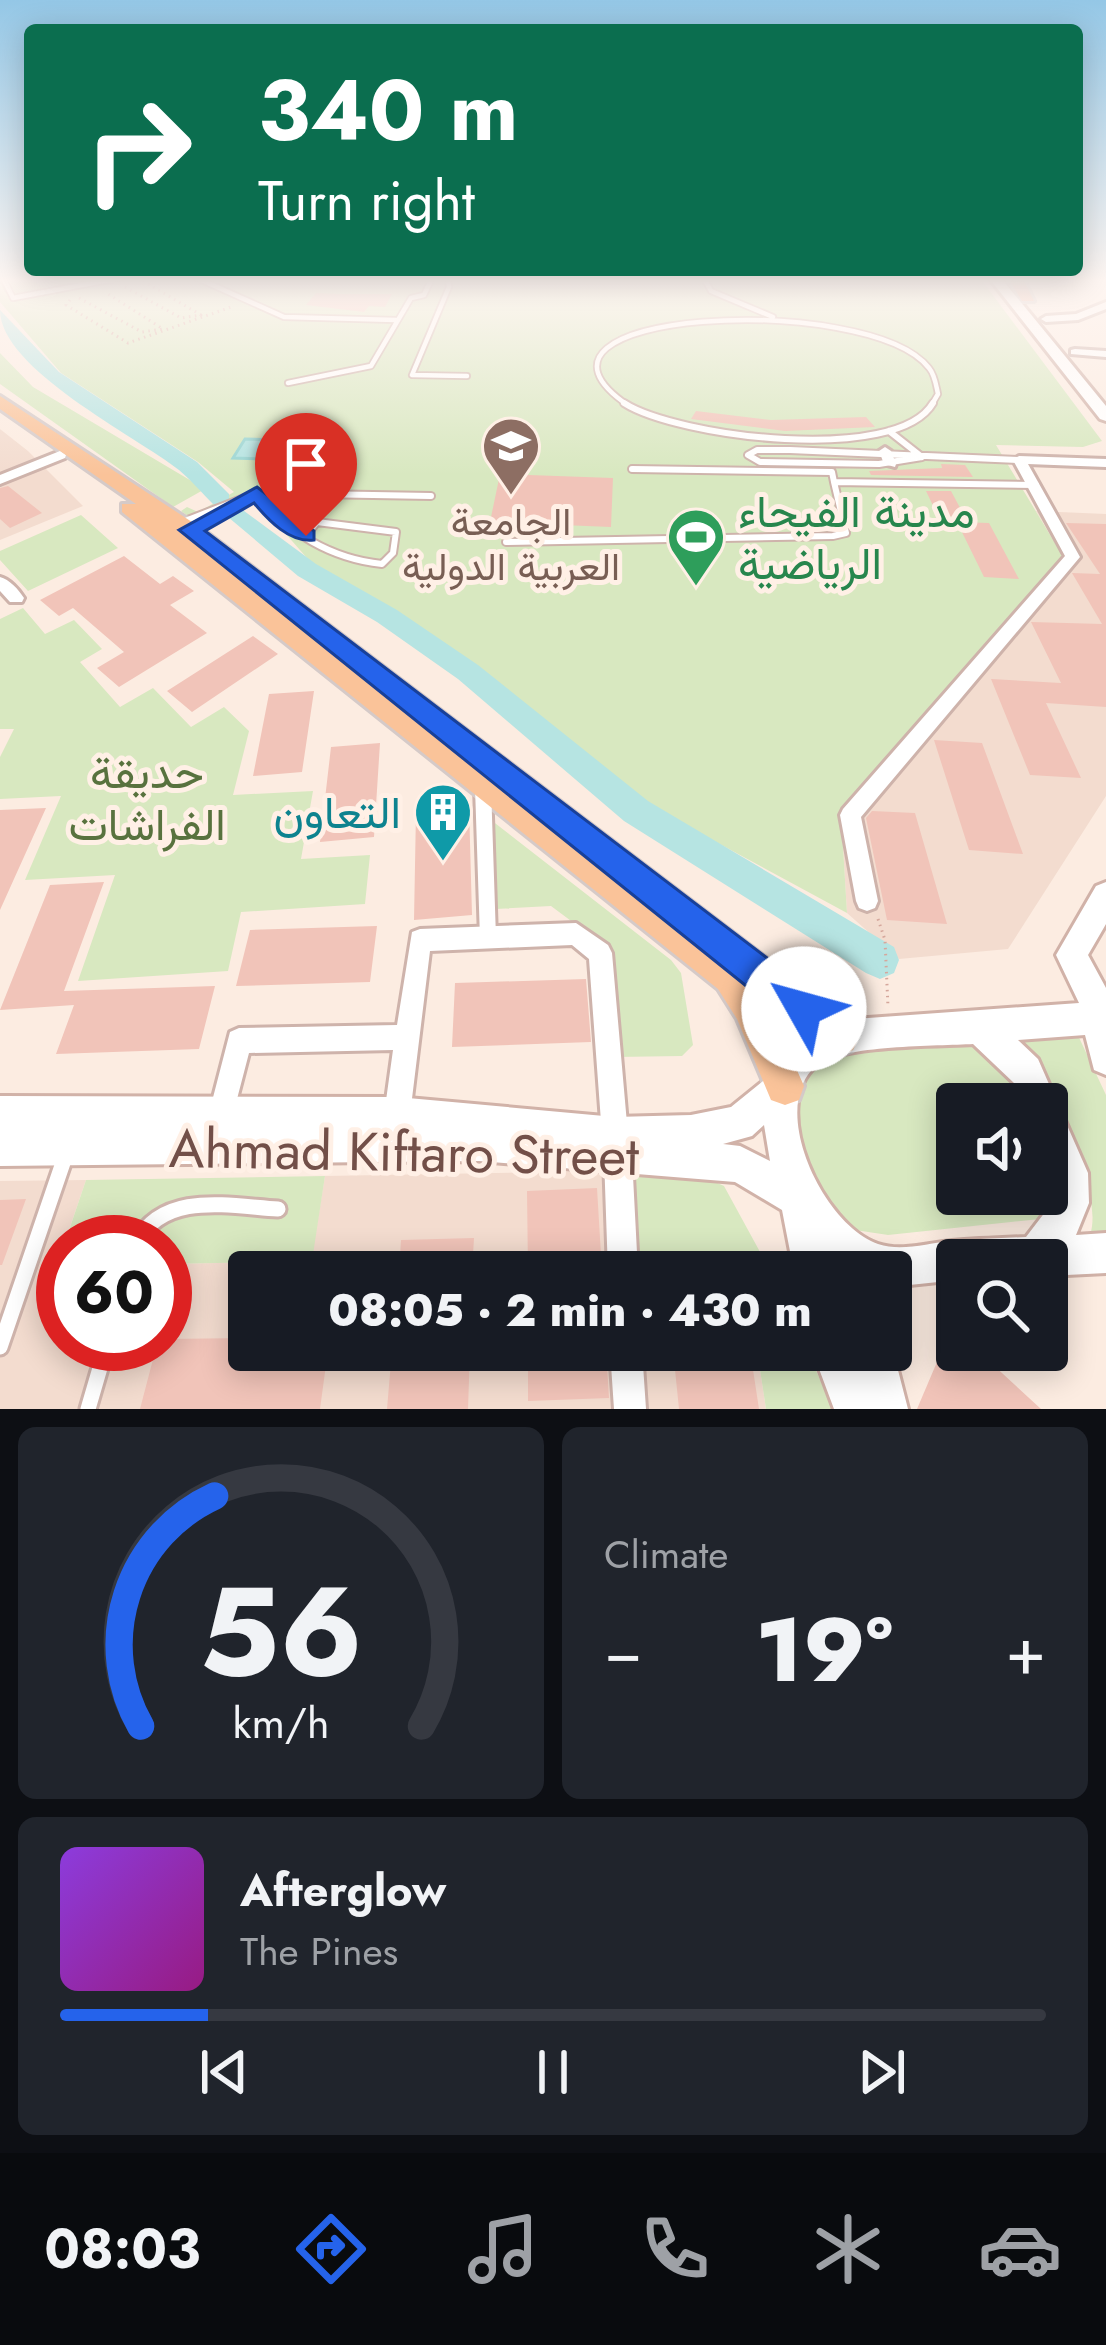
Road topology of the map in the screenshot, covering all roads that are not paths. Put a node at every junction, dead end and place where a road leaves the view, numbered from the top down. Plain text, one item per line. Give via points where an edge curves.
1 (383, 344) edge
2 (425, 344) edge
3 (611, 344) edge
4 (892, 344) edge
5 (1048, 344) edge
6 (1068, 344) edge
7 (1075, 352) junction
8 (1106, 354) edge
9 (467, 376) dead end
10 (288, 382) dead end
11 (1106, 390) edge
12 (0, 400) edge
13 (0, 413) edge
14 (1106, 416) edge
15 (889, 431) junction
16 (60, 455) junction
17 (887, 457) junction
18 (922, 457) junction
19 (1019, 460) junction
20 (1106, 463) edge
21 (632, 469) dead end
22 (0, 480) edge
23 (834, 482) junction
24 (1036, 485) junction
25 (257, 493) junction
26 (430, 496) dead end
27 (185, 527) junction
28 (306, 536) junction
29 (506, 542) dead end
30 (0, 582) edge
31 (16, 598) dead end
32 (483, 784) junction
33 (1106, 896) edge
34 (867, 901) road end
35 (488, 938) junction
36 (1105, 1017) edge
37 (977, 1025) junction
38 (406, 1037) junction
39 (840, 1037) junction
40 (1106, 1058) edge
41 (1032, 1083) edge
42 (785, 1086) junction
43 (222, 1113) junction
44 (0, 1114) edge
45 (398, 1115) junction
46 (617, 1146) junction
47 (0, 1148) edge
48 (68, 1148) junction
49 (1068, 1170) edge
50 (799, 1199) junction
51 (278, 1209) dead end
52 (159, 1215) edge
53 (1050, 1239) edge
54 (621, 1251) edge
55 (810, 1251) edge
56 (849, 1251) edge
57 (1106, 1253) edge
58 (1068, 1254) edge
59 (0, 1347) edge
60 (99, 1371) edge
61 (627, 1371) edge
62 (841, 1371) edge
63 (878, 1371) edge
64 (88, 1409) edge
65 (630, 1409) edge
66 (856, 1409) edge
67 (886, 1409) edge

1 - 10 lane via 370,366
2 - 9 lane via 412,374
3 - 15 lane via 598,370 606,388 652,418 810,439
4 - 15 lane via 932,371 939,390 934,407
5 - 14 main road
6 - 7 main road
7 - 8 street
7 - 11 main road
12 - 27 main road
13 - 16 main road
15 - 18 lane
16 - 22 street
16 - 32 main road
17 - 17 lane via 757,450 748,455 760,462
17 - 18 lane
17 - 18 lane
18 - 19 lane
19 - 20 street
19 - 24 street
21 - 23 lane via 832,472
23 - 24 lane
23 - 29 lane via 846,532 833,536
24 - 34 street via 1073,557 850,815
25 - 26 lane
25 - 27 lane
25 - 28 lane
27 - 39 main road
28 - 28 lane via 368,564 382,564 397,540 396,532 317,522
30 - 31 street
32 - 35 street
32 - 42 main road via 731,976
33 - 36 main road via 1072,955
35 - 38 street via 420,940
35 - 46 street via 576,934 600,953
36 - 37 main road
36 - 40 main road
37 - 39 main road
37 - 41 main road
38 - 43 street via 239,1041
38 - 45 street
39 - 42 main road, Ahmad Kiftaro Street via 801,1056
42 - 46 main road, Ahmad Kiftaro Street via 739,1124
42 - 50 main road via 780,1109
43 - 44 main road, Ahmad Kiftaro Street
43 - 45 main road, Ahmad Kiftaro Street
45 - 46 main road, Ahmad Kiftaro Street
46 - 48 main road, Ahmad Kiftaro Street
46 - 50 main road, Ahmad Kiftaro Street via 740,1164
46 - 54 street
47 - 48 main road, Ahmad Kiftaro Street
48 - 59 lane
49 - 53 main road via 1068,1219
50 - 55 main road
50 - 56 main road
51 - 52 lane via 169,1207
57 - 58 main road
60 - 64 lane
61 - 65 street
62 - 66 main road
63 - 67 main road

